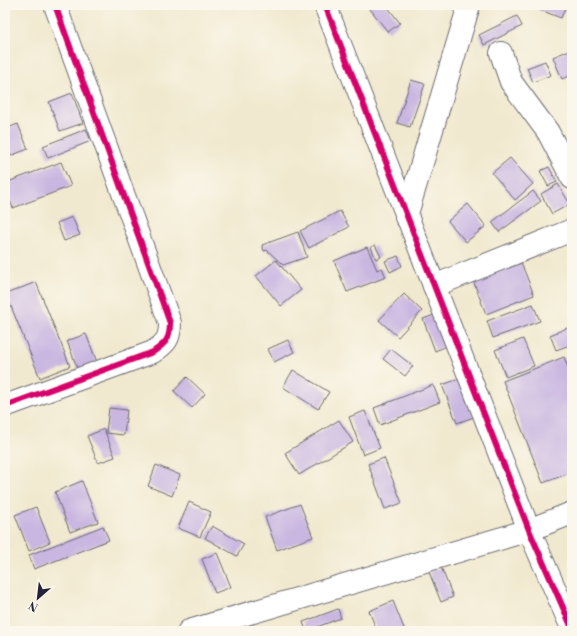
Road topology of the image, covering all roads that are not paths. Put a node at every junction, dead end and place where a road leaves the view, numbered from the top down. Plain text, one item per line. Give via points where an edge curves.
1 (55, 5) edge
2 (324, 5) edge
3 (469, 5) edge
4 (501, 53) dead end
5 (572, 178) edge
6 (406, 217) junction
7 (572, 230) edge
8 (434, 286) junction
9 (5, 406) edge
10 (572, 513) edge
11 (529, 530) junction
12 (572, 628) edge
13 (189, 631) edge

1 - 9 street via 170,323 170,334 163,345 153,352
2 - 6 street
3 - 6 street
4 - 5 street via 511,82 548,132
6 - 8 street
7 - 8 street
8 - 11 street
10 - 11 street
11 - 12 street
11 - 13 street

